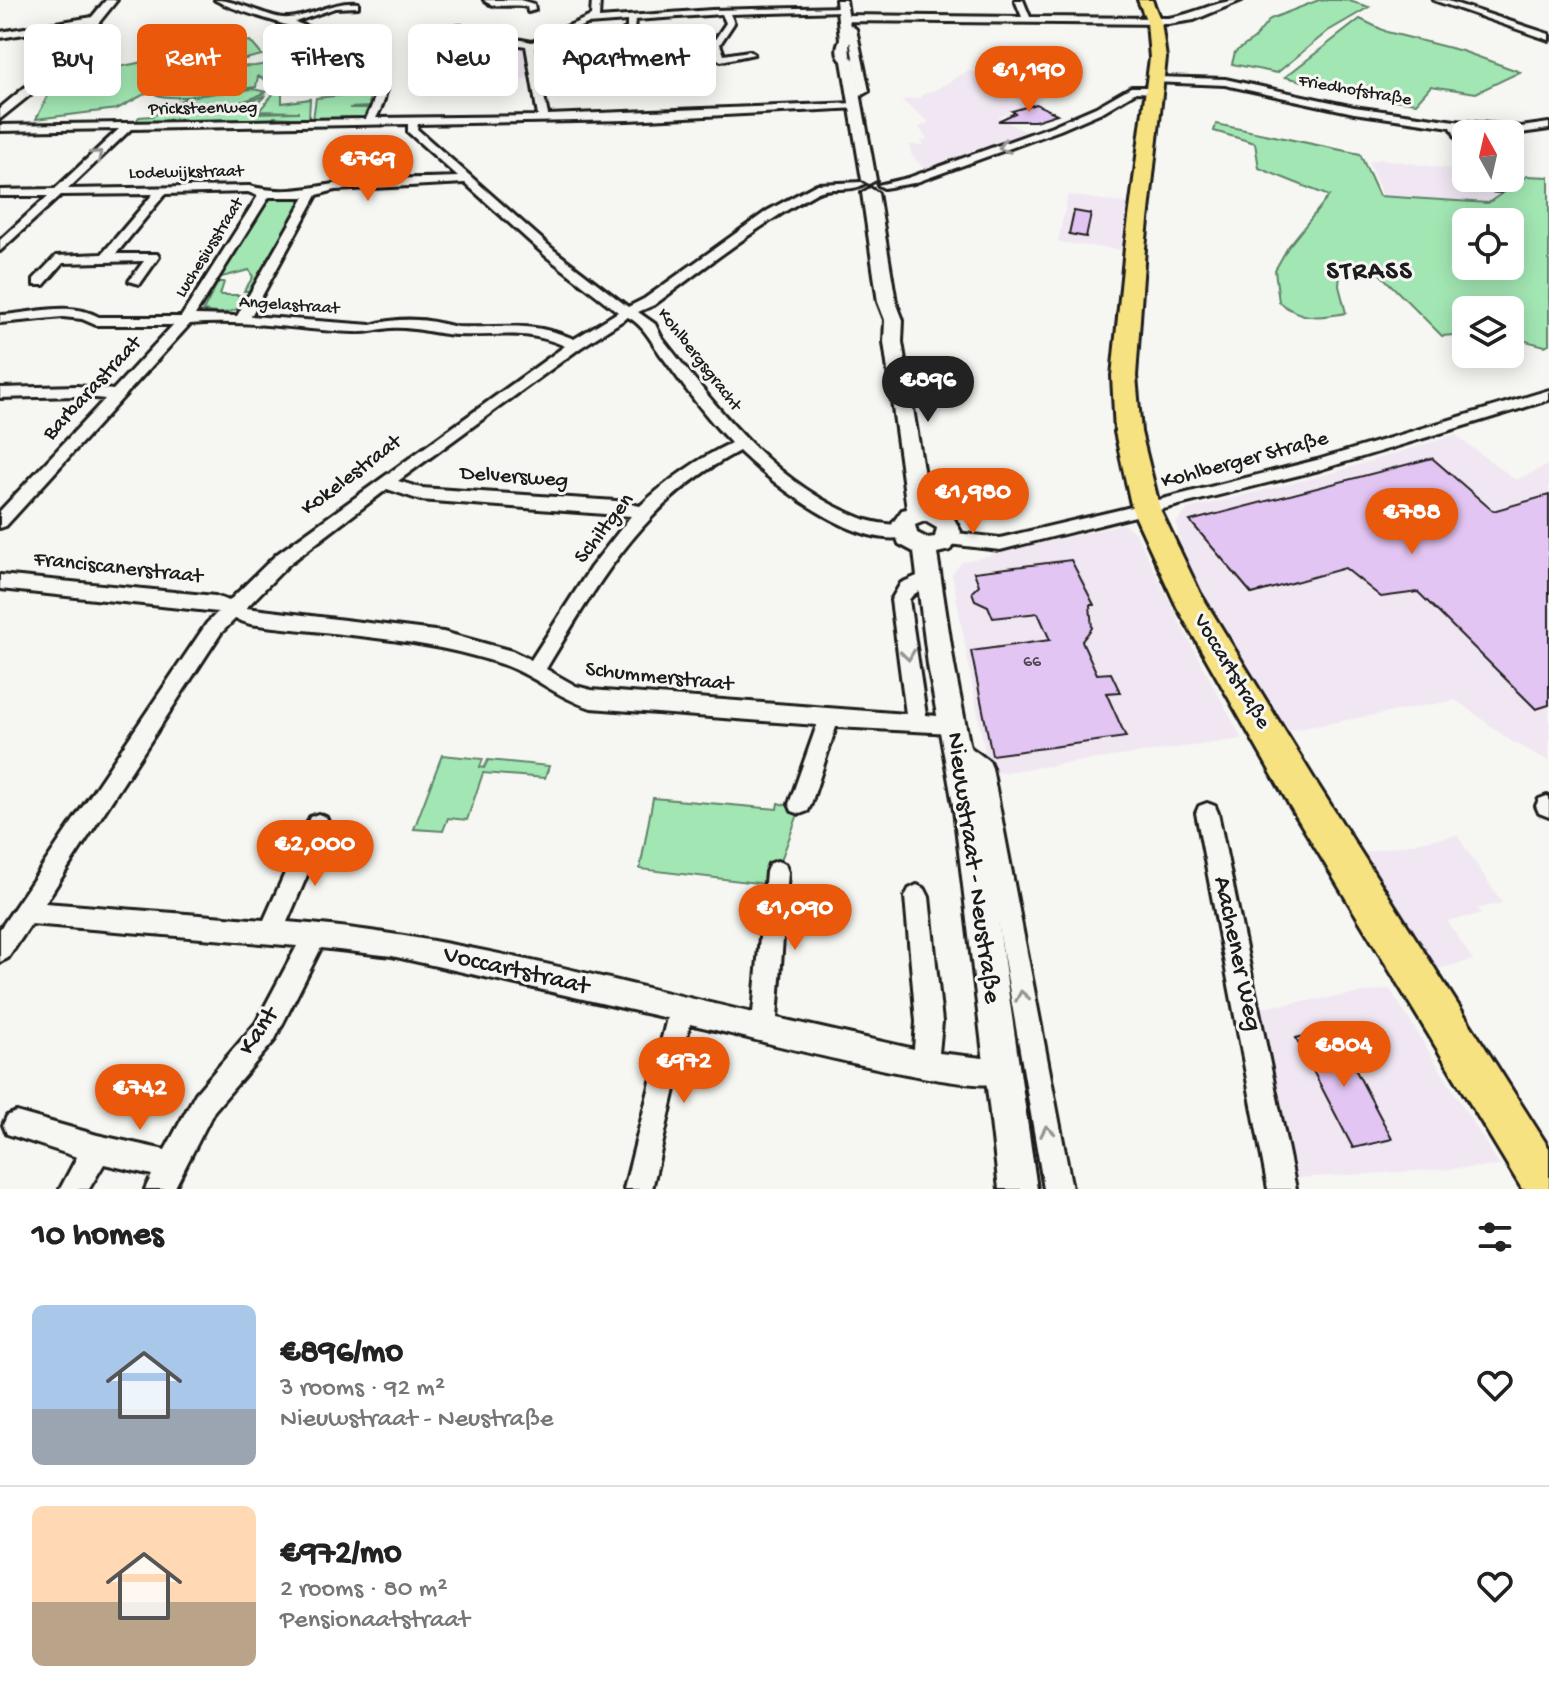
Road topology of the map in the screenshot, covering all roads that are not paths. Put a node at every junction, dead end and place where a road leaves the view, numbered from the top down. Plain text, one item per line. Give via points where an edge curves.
1 (112, 0) edge
2 (221, 0) edge
3 (488, 0) edge
4 (596, 0) edge
5 (717, 0) edge
6 (1019, 0) edge
7 (1145, 0) edge
8 (1238, 0) edge
9 (1437, 0) edge
10 (355, 5) dead end
11 (816, 6) edge
12 (531, 10) dead end
13 (844, 10) edge
14 (724, 12) junction
15 (597, 13) junction
16 (827, 18) dead end
17 (616, 19) junction
18 (631, 19) junction
19 (93, 20) junction
20 (1027, 20) junction
21 (587, 21) junction
22 (1154, 22) junction
23 (284, 23) junction
24 (631, 24) edge
25 (0, 35) edge
26 (1549, 37) edge
27 (518, 42) edge
28 (455, 43) joint
29 (531, 44) junction
30 (749, 54) dead end
31 (716, 58) edge
32 (721, 58) junction
33 (534, 65) edge
34 (1155, 85) junction
35 (539, 96) edge
36 (854, 102) junction
37 (0, 117) edge
38 (543, 118) junction
39 (413, 120) junction
40 (370, 121) junction
41 (1452, 124) edge
42 (128, 126) junction
43 (1549, 126) edge
44 (0, 128) edge
45 (31, 128) junction
46 (1524, 130) edge
47 (466, 180) junction
48 (870, 185) junction
49 (161, 191) junction
50 (0, 193) edge
51 (55, 193) junction
52 (313, 193) junction
53 (265, 194) junction
54 (0, 247) edge
55 (106, 258) junction
56 (135, 281) dead end
57 (39, 282) dead end
58 (628, 313) junction
59 (0, 319) edge
60 (242, 320) junction
61 (185, 321) junction
62 (575, 345) junction
63 (0, 393) edge
64 (117, 395) junction
65 (1549, 395) edge
66 (741, 444) junction
67 (385, 482) junction
68 (1146, 509) junction
69 (643, 513) junction
70 (919, 513) junction
71 (0, 522) edge
72 (903, 532) junction
73 (948, 538) junction
74 (925, 547) junction
75 (931, 577) junction
76 (0, 582) edge
77 (231, 608) junction
78 (534, 672) junction
79 (829, 718) junction
80 (917, 724) junction
81 (954, 735) junction
82 (800, 804) dead end
83 (1207, 813) dead end
84 (318, 824) dead end
85 (777, 872) dead end
86 (917, 897) dead end
87 (26, 912) junction
88 (270, 933) junction
89 (316, 934) junction
90 (0, 950) edge
91 (681, 1010) junction
92 (764, 1029) junction
93 (925, 1064) junction
94 (1000, 1073) junction
95 (16, 1125) dead end
96 (97, 1149) junction
97 (165, 1177) edge
98 (74, 1189) edge
99 (638, 1189) edge
100 (1018, 1189) edge
101 (1058, 1189) edge
102 (1282, 1189) edge
103 (1548, 1189) edge

1 - 19 street
2 - 23 street
3 - 12 street via 519,2
4 - 15 street
5 - 14 street
6 - 20 street
7 - 22 main road, Voccartstraße
8 - 22 street via 1191,18
9 - 26 street
10 - 23 street via 334,6
11 - 13 street
11 - 14 street via 783,15 782,10
11 - 16 street
13 - 20 street
13 - 36 street via 844,57
13 - 36 street via 864,91
14 - 18 street
14 - 32 street via 730,23 716,44
15 - 17 street
15 - 21 street
17 - 18 street
17 - 21 street
18 - 24 street
19 - 25 street
19 - 37 street via 46,78
20 - 22 street
21 - 29 street
22 - 34 main road, Voccartstraße
23 - 40 street via 336,42 375,70 382,88
27 - 29 street
28 - 28 street via 433,44 437,29 458,28
29 - 33 street
30 - 32 street
31 - 32 street
34 - 41 street, Friedhofstraße via 1207,80
34 -> 48 street, Friedhofstraße via 910,181
34 - 68 main road, Voccartstraße via 1124,376 1127,428
35 - 38 street
36 - 38 street, Pricksteenweg
36 - 48 street
37 - 45 street, Pricksteenweg
38 - 39 street, Pricksteenweg
39 - 40 street, Pricksteenweg
39 - 47 street, Kohlbergsgracht via 412,130
40 - 42 street, Pricksteenweg
42 - 45 street, Pricksteenweg
51 -> 42 street
43 - 46 street, Friedhofstraße
44 - 45 street, Pricksteenweg
47 - 52 street, Lodewijkstraat via 335,187
47 - 58 street, Kohlbergsgracht
48 - 58 street, Kokelestraat via 826,185 778,208
48 - 70 street via 887,302 883,309 893,342
49 - 51 street, Lodewijkstraat
49 - 53 street, Lodewijkstraat via 249,189
49 - 55 street
50 - 51 street, Lodewijkstraat
51 - 54 street
52 - 53 street, Lodewijkstraat
52 - 60 street
53 - 61 street, Luchesiusstraat
55 - 56 street via 153,257
55 - 57 street via 60,259
58 - 62 street, Kokelestraat
58 - 66 street, Kohlbergsgracht via 641,317 654,332
59 - 61 street, Angelastraat via 37,313 89,315 96,321
60 - 61 street, Angelastraat
60 - 62 street, Angelastraat via 371,329 389,324 454,331 535,330
61 - 64 street, Barbarastraat
62 - 67 street, Kokelestraat
63 - 64 street
64 - 71 street, Barbarastraat
65 - 68 street, Kohlberger Straße via 1319,465
66 - 69 street, Schiltgen via 701,462
66 - 72 street, Kohlbergsgracht via 843,518 879,532
67 - 69 street, Delversweg via 420,494
67 - 77 street, Kokelestraat via 283,559
68 - 73 street, Kohlberger Straße via 1000,544
68 - 103 main road, Voccartstraße via 1205,628
69 - 78 street, Schiltgen via 613,549
70 - 72 street via 906,520
70 - 73 street via 945,521
72 - 74 street
73 - 74 street
74 - 75 street, Nieuwstraat - Neustraße
75 -> 80 street via 907,588 900,600
75 - 81 street, Nieuwstraat - Neustraße
76 - 77 street, Franciscanerstraat
77 - 78 street, Schummerstraat via 250,617 443,640 512,659
77 - 87 street, Kokelestraat
78 - 79 street, Schummerstraat via 591,699
79 - 80 street, Schummerstraat
79 - 82 street
80 - 81 street, Schummerstraat
81 - 94 street, Nieuwstraat - Neustraße via 982,911
101 -> 81 street via 982,768
83 - 102 street, Aachener Weg
84 - 88 street
85 - 92 street
86 - 93 street via 929,1022
87 - 88 street, Voccartstraat
87 - 90 street, Kokelestraat
88 - 89 street, Voccartstraat
89 - 91 street, Voccartstraat via 392,944
89 - 97 street, Kant via 265,1032 205,1102
91 - 92 street, Voccartstraat
91 - 99 street
92 - 93 street, Voccartstraat
93 - 94 street, Voccartstraat
94 - 100 street, Nieuwstraat - Neustraße
95 - 96 street, Kant
96 - 97 street, Kant
96 - 98 street

